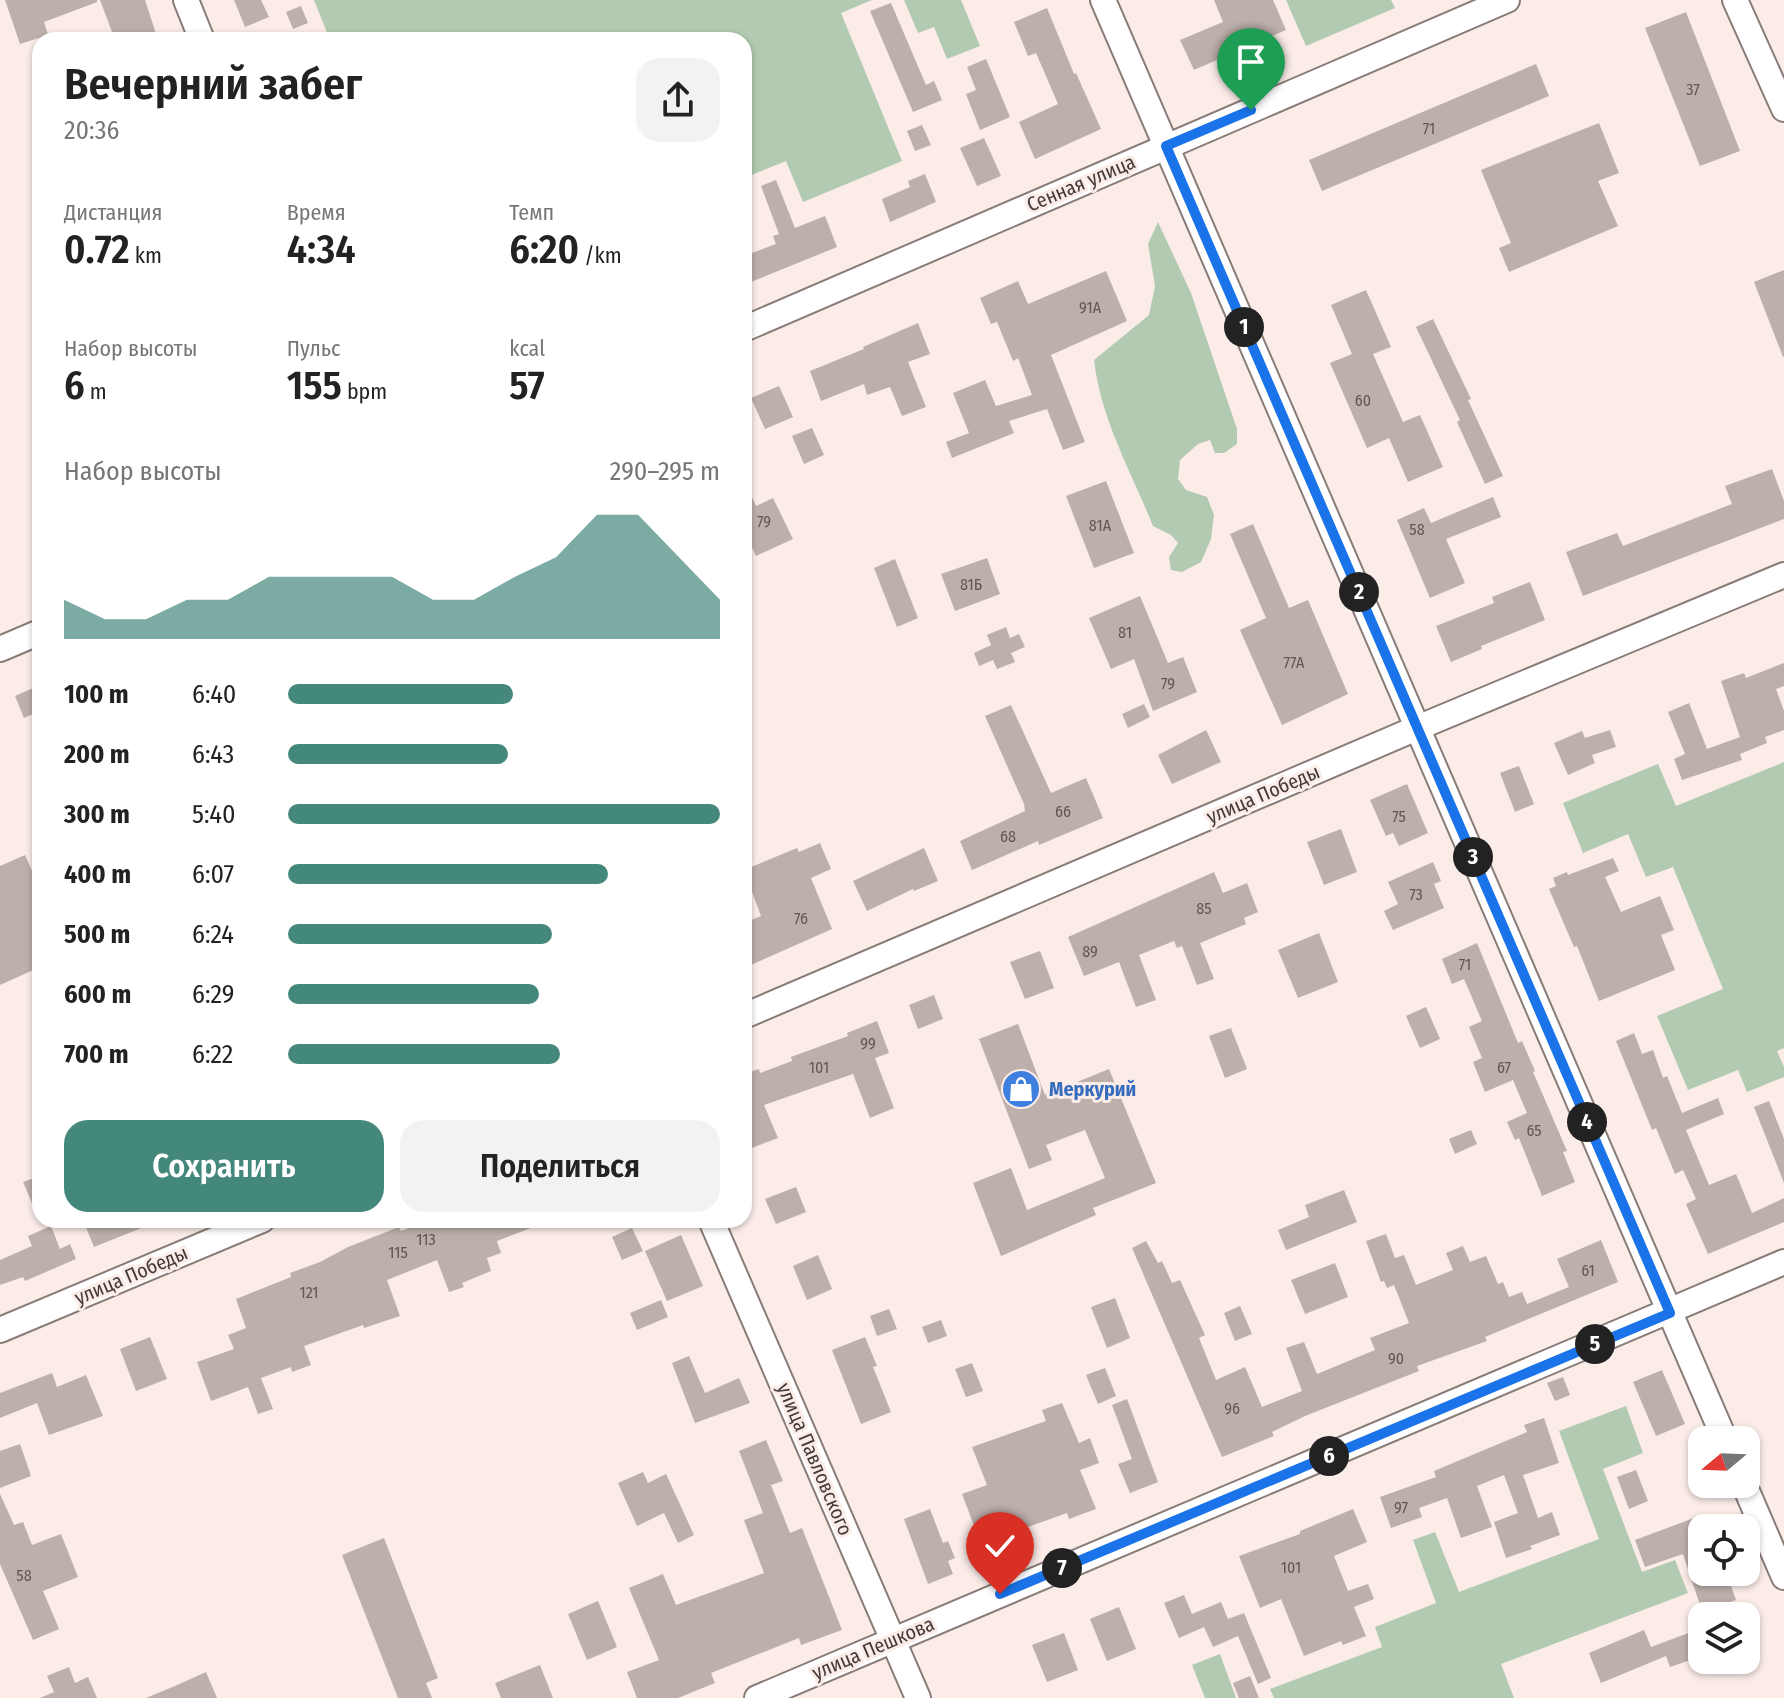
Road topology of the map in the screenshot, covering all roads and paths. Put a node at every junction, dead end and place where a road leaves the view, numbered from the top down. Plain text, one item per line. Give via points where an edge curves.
1 (186, 0) edge
2 (1103, 0) edge
3 (1507, 0) edge
4 (1735, 0) edge
5 (199, 32) edge
6 (1784, 109) edge
7 (1166, 146) junction
8 (752, 326) edge
9 (1784, 575) edge
10 (32, 635) edge
11 (0, 649) edge
12 (1417, 728) junction
13 (752, 1013) edge
14 (243, 1228) edge
15 (714, 1228) edge
16 (1784, 1262) edge
17 (1670, 1313) junction
18 (0, 1330) edge
19 (1719, 1426) edge
20 (1750, 1498) edge
21 (1784, 1577) edge
22 (893, 1639) junction
23 (757, 1698) edge
24 (918, 1698) edge

1 - 5 street
2 - 7 street
3 - 7 street, Сенная улица
4 - 6 street
7 - 8 street, Сенная улица
7 - 12 street
9 - 12 street, улица Победы
10 - 11 street
12 - 13 street, улица Победы
12 - 17 street
14 - 18 street, улица Победы
15 - 22 street, улица Павловского
16 - 17 street, улица Пешкова
17 - 19 street
17 - 22 street, улица Пешкова
20 - 21 street
22 - 23 street, улица Пешкова
22 - 24 street, улица Павловского

